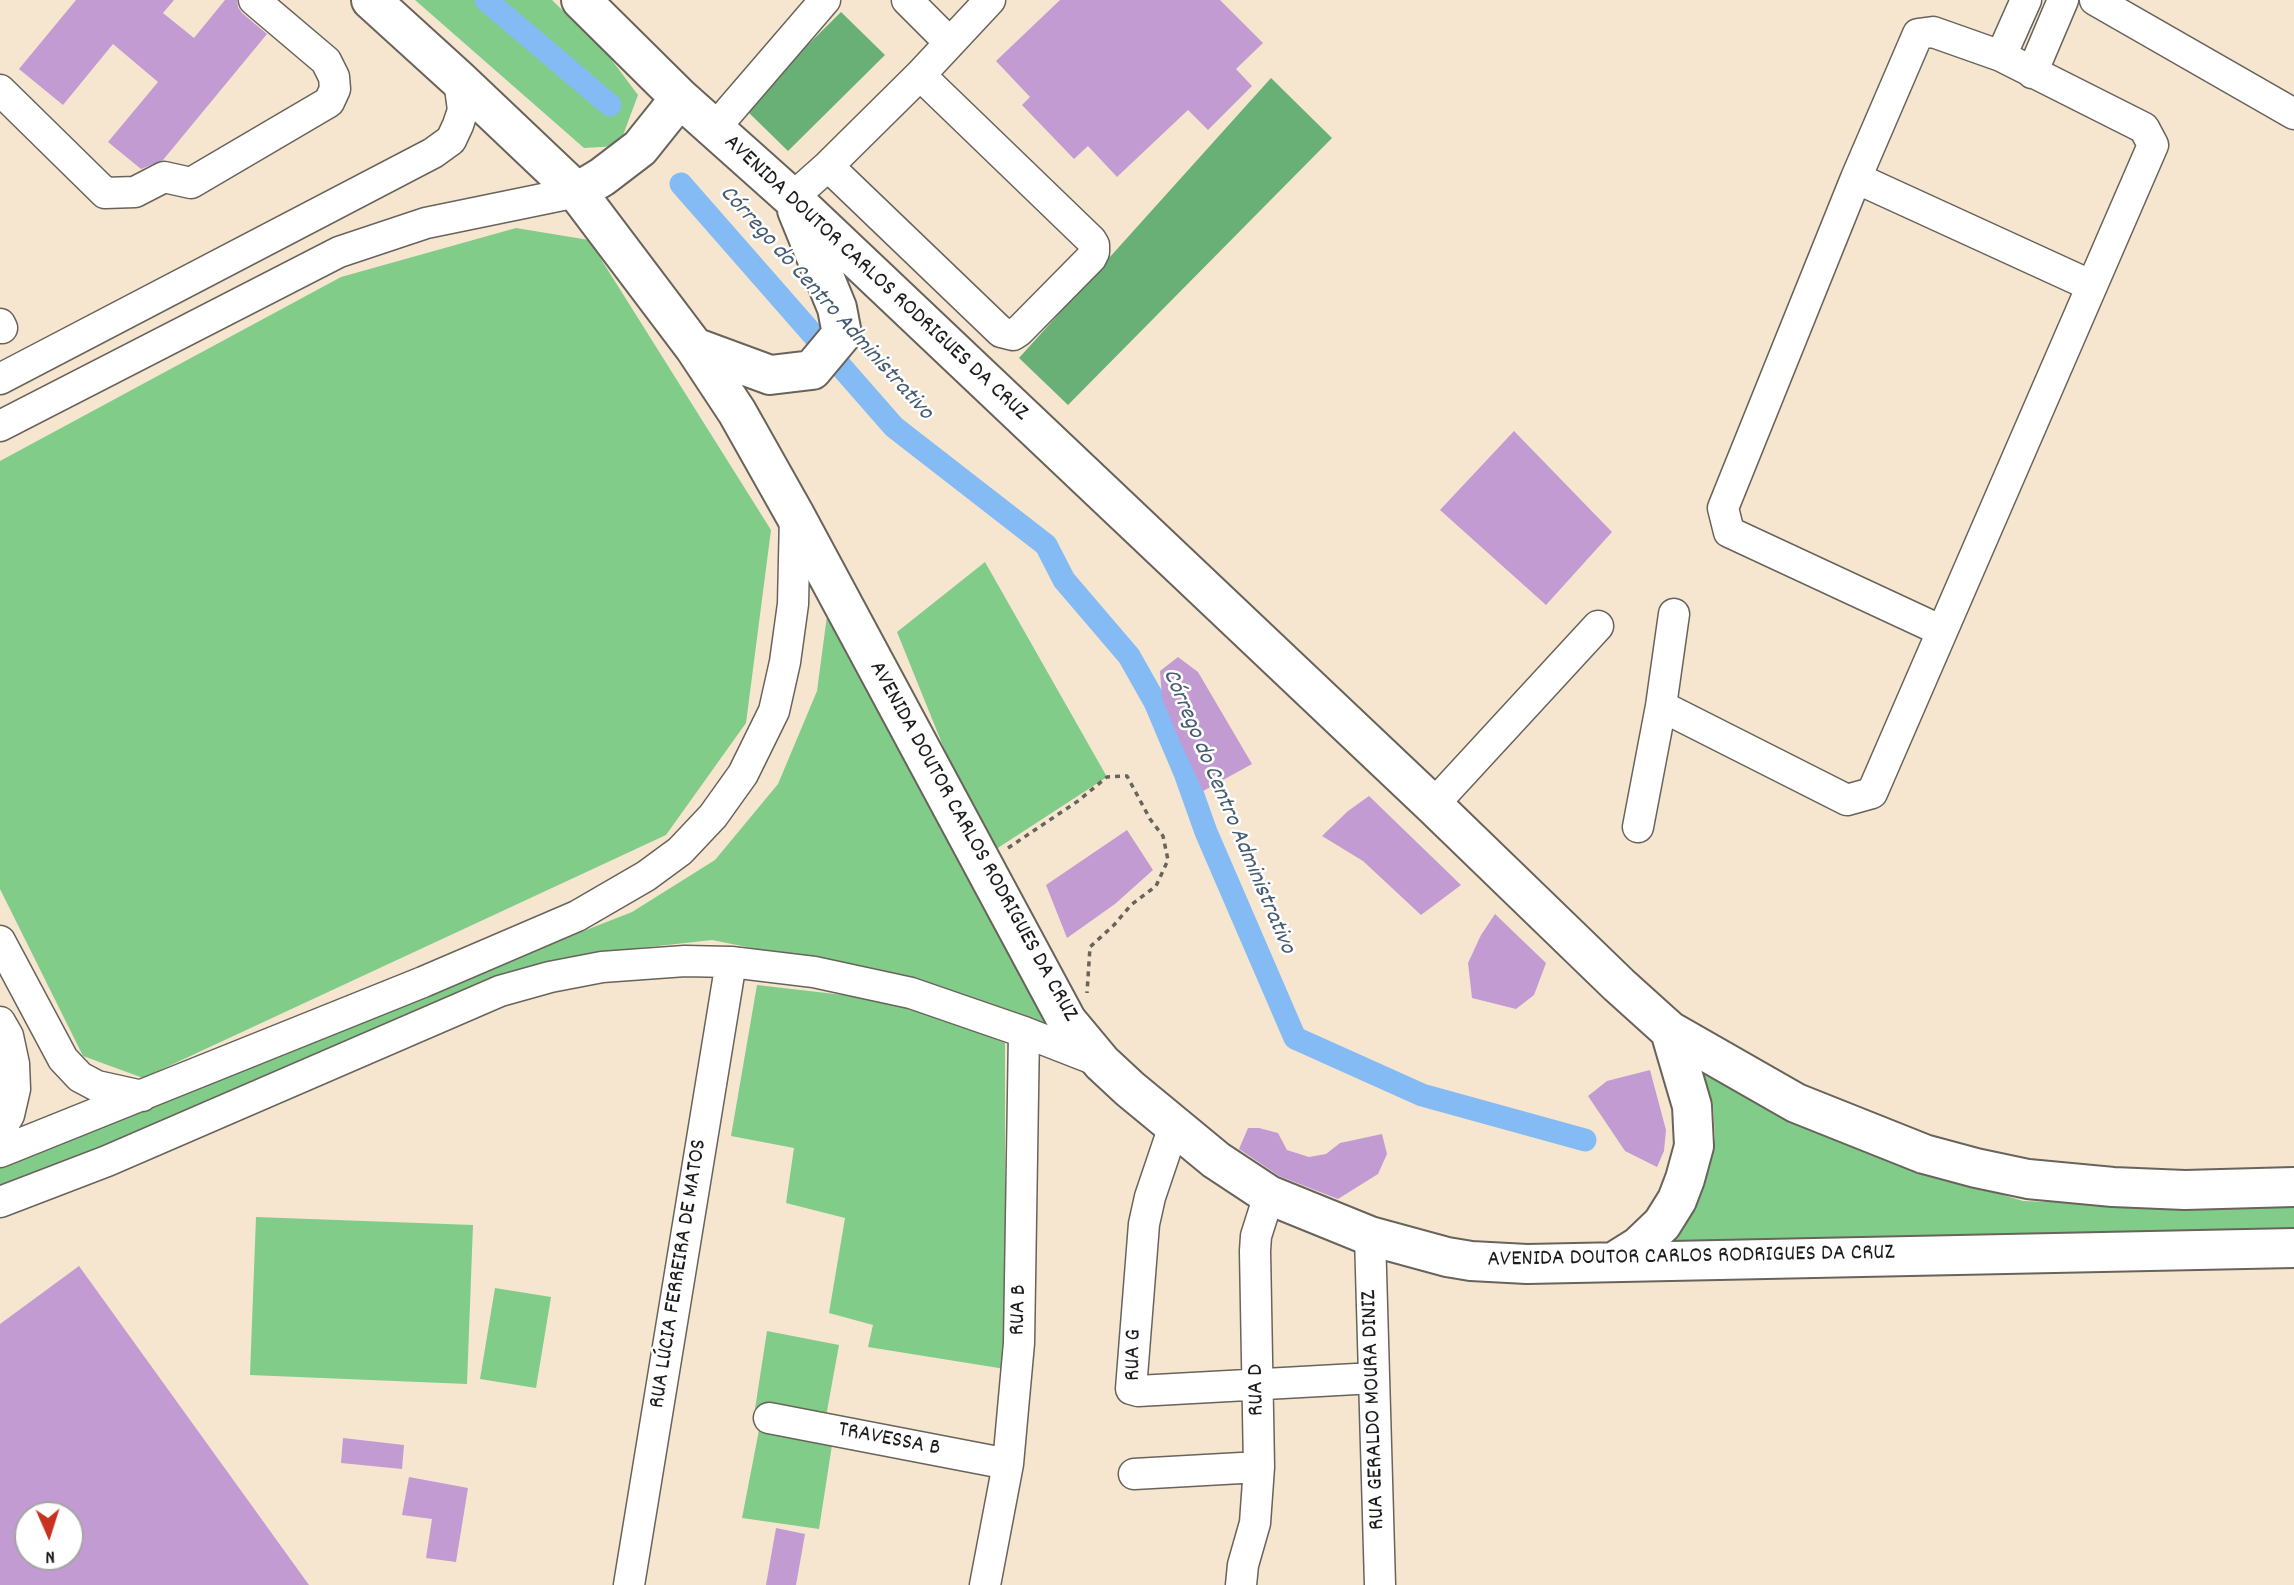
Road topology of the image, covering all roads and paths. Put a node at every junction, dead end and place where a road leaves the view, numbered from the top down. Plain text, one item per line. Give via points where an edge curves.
1 (254, 0) edge
2 (371, 0) edge
3 (581, 0) edge
4 (825, 0) edge
5 (907, 0) edge
6 (990, 0) edge
7 (2026, 0) edge
8 (2063, 0) edge
9 (2095, 0) edge
10 (950, 43) junction
11 (2001, 57) junction
12 (2032, 73) junction
13 (920, 75) junction
14 (459, 80) junction
15 (0, 90) edge
16 (680, 98) junction
17 (2294, 114) edge
18 (714, 129) junction
19 (828, 166) junction
20 (1856, 178) junction
21 (577, 192) junction
22 (792, 198) junction
23 (2092, 286) junction
24 (694, 347) junction
25 (0, 379) edge
26 (0, 426) edge
27 (794, 515) junction
28 (1674, 614) dead end
29 (1598, 626) dead end
30 (1942, 631) junction
31 (1661, 706) junction
32 (1433, 805) junction
33 (1638, 827) dead end
34 (1006, 849) dead end
35 (0, 941) edge
36 (731, 962) junction
37 (1086, 1002) dead end
38 (0, 1022) edge
39 (1670, 1031) junction
40 (1024, 1032) junction
41 (1102, 1063) junction
42 (142, 1096) junction
43 (1174, 1125) junction
44 (0, 1130) edge
45 (0, 1152) edge
46 (2294, 1187) edge
47 (1269, 1195) junction
48 (0, 1202) edge
49 (1370, 1236) junction
50 (2294, 1248) edge
51 (1615, 1261) junction
52 (1374, 1378) junction
53 (1258, 1383) junction
54 (769, 1418) dead end
55 (1008, 1464) junction
56 (1259, 1467) junction
57 (1134, 1474) dead end
58 (629, 1585) edge
59 (985, 1585) edge
60 (1241, 1585) edge
61 (1380, 1585) edge

1 - 15 street via 326,61 335,89 329,102 191,183 164,177 135,192 105,193
2 - 14 main road, AVENIDA DOUTOR CARLOS RODRIGUES DA CRUZ
3 - 16 main road, AVENIDA DOUTOR CARLOS RODRIGUES DA CRUZ
4 - 18 street
5 - 10 street
6 - 10 street
7 - 11 street
8 - 12 street
9 - 17 street
10 - 13 street
11 - 12 street
11 - 20 street via 1933,32 1918,34
12 - 23 street via 2144,128 2153,145
13 - 19 street
13 - 19 street via 1094,245 1091,258 1019,331 1013,335 1001,332
14 - 21 main road, AVENIDA DOUTOR CARLOS RODRIGUES DA CRUZ
14 - 25 street via 463,110 458,125 451,139 433,153
16 - 18 main road, AVENIDA DOUTOR CARLOS RODRIGUES DA CRUZ
16 - 21 main road via 640,148
18 - 22 main road, AVENIDA DOUTOR CARLOS RODRIGUES DA CRUZ
19 - 22 street
20 - 23 street
20 - 30 street via 1723,508 1729,532
21 - 24 main road, AVENIDA DOUTOR CARLOS RODRIGUES DA CRUZ
21 - 26 street via 426,223 340,252
22 - 24 main road via 836,307 842,334 813,370 770,375
22 - 32 main road, AVENIDA DOUTOR CARLOS RODRIGUES DA CRUZ
23 - 30 street
24 - 27 main road, AVENIDA DOUTOR CARLOS RODRIGUES DA CRUZ via 737,412
27 - 41 main road, AVENIDA DOUTOR CARLOS RODRIGUES DA CRUZ via 1067,1021
27 - 42 street via 793,604 774,711 743,775 680,851 577,916
28 - 31 street
29 - 32 street
30 - 31 street via 1872,793 1847,800
31 - 33 street
32 - 39 main road, AVENIDA DOUTOR CARLOS RODRIGUES DA CRUZ
34 - 37 path via 1078,802 1107,777 1127,776 1163,836 1168,860 1156,887 1090,947
35 - 42 street via 63,1059 97,1086
36 - 40 street via 814,972 911,993
36 - 48 street via 602,967 500,991 107,1161
36 - 58 street, RUA LÚCIA FERREIRA DE MATOS
38 - 44 street via 8,1036 15,1088
39 - 46 main road, AVENIDA DOUTOR CARLOS RODRIGUES DA CRUZ via 1796,1103 1924,1154 1976,1168 2028,1179 2113,1187
39 - 51 main road via 1692,1106 1694,1146 1685,1179 1662,1224
40 - 41 street
40 - 55 street, RUA B via 1021,1311
41 - 43 main road, AVENIDA DOUTOR CARLOS RODRIGUES DA CRUZ
42 - 45 street
43 - 47 main road, AVENIDA DOUTOR CARLOS RODRIGUES DA CRUZ
43 - 53 street, RUA G via 1144,1224 1130,1389
47 - 49 main road, AVENIDA DOUTOR CARLOS RODRIGUES DA CRUZ
47 - 53 street, RUA D via 1255,1251
49 - 51 main road, AVENIDA DOUTOR CARLOS RODRIGUES DA CRUZ via 1471,1261
49 - 52 street, RUA GERALDO MOURA DINIZ
50 - 51 main road, AVENIDA DOUTOR CARLOS RODRIGUES DA CRUZ
52 - 53 street, RUA G
52 - 61 street, RUA GERALDO MOURA DINIZ
53 - 56 street, RUA D
54 - 55 street, TRAVESSA B
55 - 59 street, RUA B
56 - 57 street
56 - 60 street, RUA D via 1255,1523

